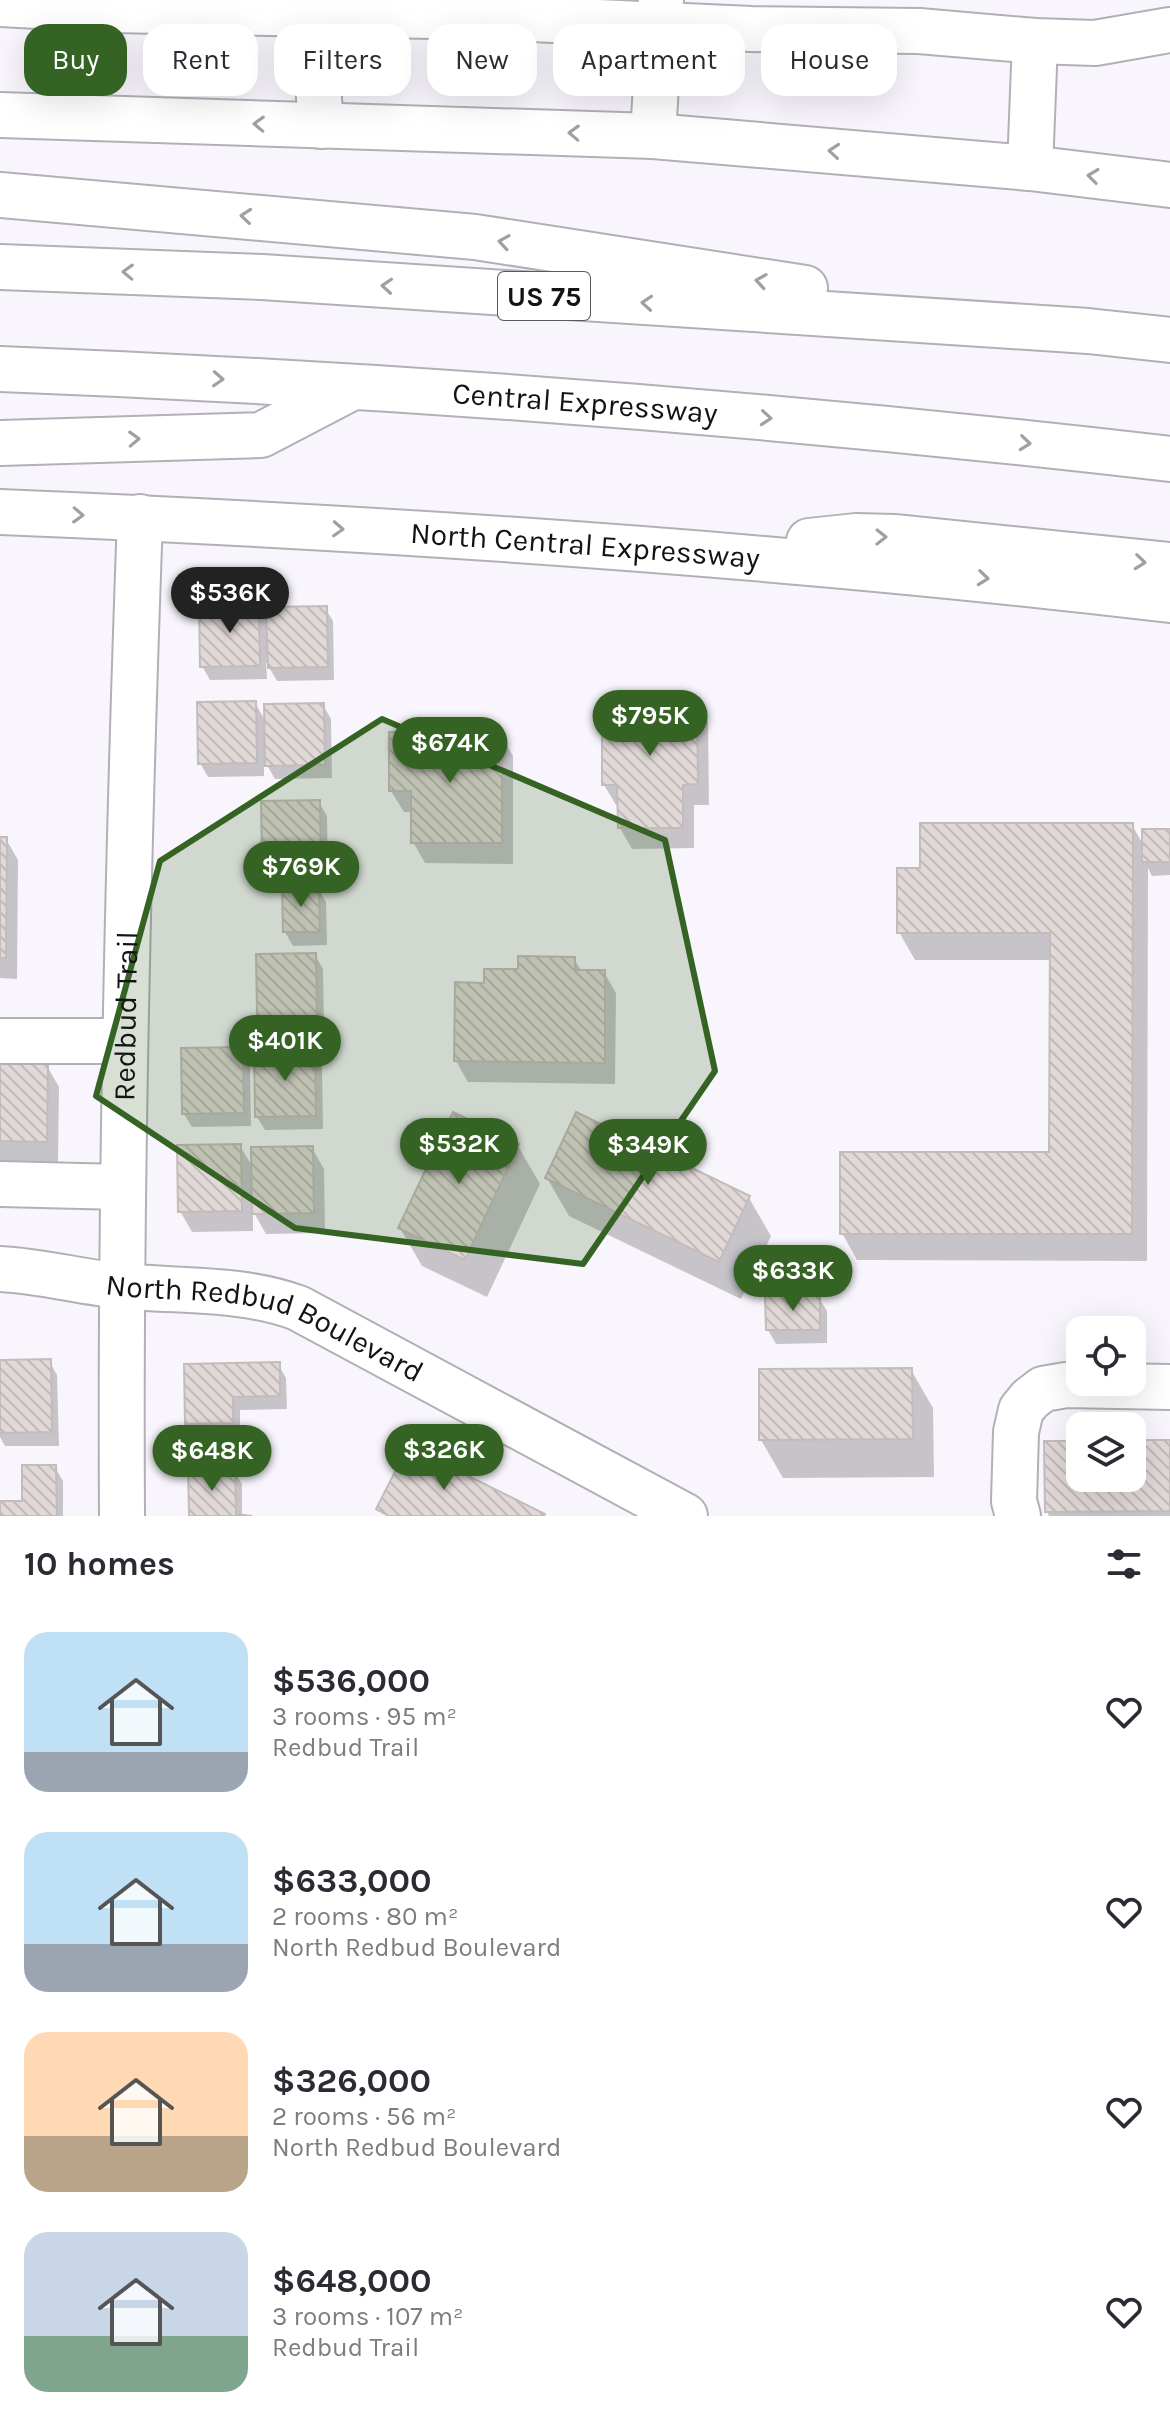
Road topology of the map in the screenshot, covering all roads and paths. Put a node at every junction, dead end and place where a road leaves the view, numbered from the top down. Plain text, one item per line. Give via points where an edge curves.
1 (0, 4) edge
2 (111, 5) edge
3 (312, 7) edge
4 (402, 8) edge
5 (488, 8) edge
6 (661, 12) edge
7 (751, 14) edge
8 (919, 15) edge
9 (1170, 32) edge
10 (1035, 41) junction
11 (0, 115) edge
12 (321, 126) junction
13 (653, 136) junction
14 (1030, 168) junction
15 (1170, 185) edge
16 (0, 195) edge
17 (0, 267) edge
18 (1088, 331) junction
19 (1170, 340) edge
20 (0, 369) edge
21 (353, 387) junction
22 (0, 443) edge
23 (1170, 459) edge
24 (0, 512) edge
25 (140, 517) junction
26 (692, 554) junction
27 (1170, 565) edge
28 (1170, 600) edge
29 (0, 1041) edge
30 (125, 1041) junction
31 (0, 1184) edge
32 (122, 1187) junction
33 (0, 1269) edge
34 (121, 1286) junction
35 (1170, 1387) edge
36 (122, 1516) edge
37 (685, 1516) edge
38 (1018, 1516) edge

1 - 2 main road
2 - 3 main road
3 - 4 main road
3 - 12 main road
4 - 5 main road
5 - 6 main road
6 - 7 main road
6 - 13 main road
7 - 8 main road
8 - 10 main road
9 - 10 main road via 1095,43
10 - 14 main road
12 -> 11 main road
13 -> 12 main road
14 -> 13 main road
15 -> 14 main road
18 -> 16 main road via 475,237
18 -> 17 main road, US 75 via 262,277
18 - 19 main road, US 75
20 -> 21 main road, Central Expressway
22 -> 21 main road via 261,435
21 -> 23 main road, Central Expressway via 698,412
24 -> 25 main road, North Central Expressway
25 -> 26 main road, North Central Expressway
25 - 30 main road, Redbud Trail
26 -> 27 main road via 856,536
26 -> 28 main road, North Central Expressway
29 - 30 main road
30 - 32 main road, Redbud Trail
31 - 32 main road
32 - 34 main road, Redbud Trail
33 - 34 main road, North Redbud Boulevard
34 - 36 main road, Redbud Trail
34 - 37 main road, North Redbud Boulevard via 243,1292 298,1308
35 - 38 main road via 1066,1385 1043,1389 1030,1399 1016,1432

